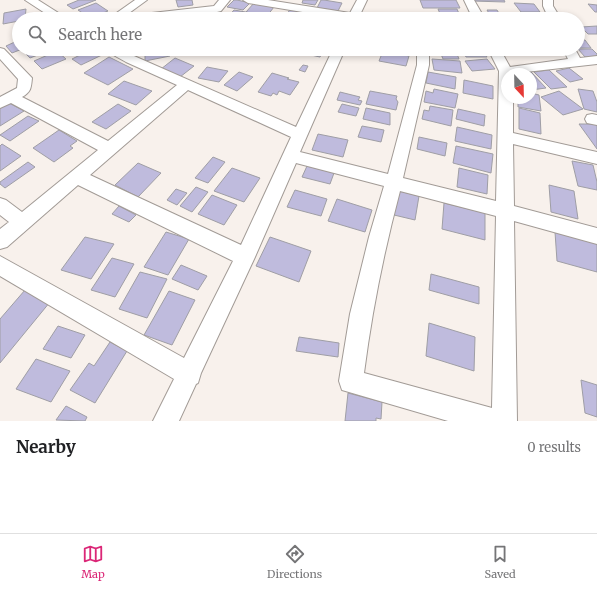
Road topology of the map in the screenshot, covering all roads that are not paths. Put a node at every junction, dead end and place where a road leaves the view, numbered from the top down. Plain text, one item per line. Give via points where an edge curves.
1 (142, 0) edge
2 (225, 0) edge
3 (248, 0) edge
4 (362, 0) edge
5 (469, 0) edge
6 (548, 0) edge
7 (32, 1) edge
8 (281, 5) junction
9 (50, 12) edge
10 (124, 12) edge
11 (190, 12) edge
12 (276, 12) edge
13 (320, 12) edge
14 (356, 12) edge
15 (475, 12) edge
16 (551, 12) edge
17 (0, 52) edge
18 (125, 56) edge
19 (336, 56) edge
20 (423, 56) edge
21 (498, 56) edge
22 (573, 56) edge
23 (597, 60) edge
24 (576, 62) junction
25 (504, 68) edge
26 (529, 68) edge
27 (187, 84) junction
28 (6, 100) edge
29 (506, 104) edge
30 (302, 134) junction
31 (506, 137) junction
32 (110, 149) junction
33 (292, 156) junction
34 (597, 158) edge
35 (76, 177) junction
36 (394, 182) junction
37 (0, 204) edge
38 (506, 211) junction
39 (22, 222) junction
40 (597, 236) edge
41 (0, 241) edge
42 (245, 257) junction
43 (0, 265) edge
44 (190, 374) junction
45 (166, 421) edge
46 (492, 421) edge
47 (504, 421) edge

1 - 10 street
2 - 11 street via 217,9
3 - 8 street
4 - 14 street
5 - 15 street
6 - 16 street
7 - 9 street
8 - 12 street
8 - 13 street
17 - 28 street via 25,78 24,90
18 - 27 street
19 - 30 street
20 - 36 street via 423,65
21 - 25 street
22 - 24 street
23 - 24 street
24 - 26 street
27 - 30 street
27 - 32 street
28 - 32 street
29 - 31 street
30 - 33 street
31 - 34 street
31 - 38 street
32 - 35 street
33 - 36 street
33 - 42 street
35 - 39 street
35 - 42 street
36 - 38 street
36 - 46 street via 378,237 361,314 351,381
37 - 39 street
38 - 40 street
38 - 47 street
39 - 41 street
42 - 44 street
43 - 44 street
44 - 45 street

